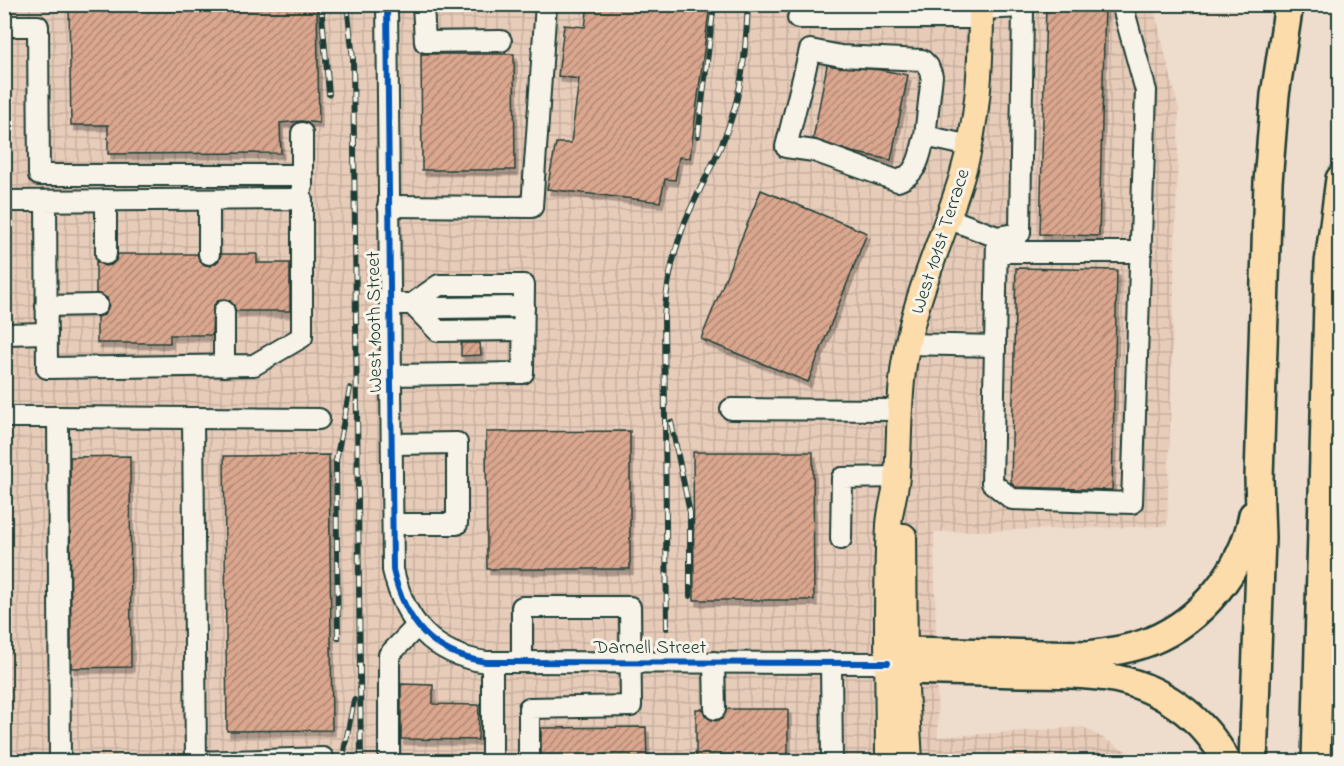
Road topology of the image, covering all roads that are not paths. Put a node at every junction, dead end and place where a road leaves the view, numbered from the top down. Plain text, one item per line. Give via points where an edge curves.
1 (387, 4) edge
2 (423, 4) edge
3 (546, 4) edge
4 (1122, 4) edge
5 (1289, 4) edge
6 (1025, 6) edge
7 (981, 10) edge
8 (798, 18) dead end
9 (4, 26) edge
10 (501, 41) dead end
11 (302, 133) dead end
12 (925, 136) junction
13 (970, 147) junction
14 (84, 175) junction
15 (302, 175) junction
16 (1340, 179) edge
17 (302, 199) junction
18 (209, 200) junction
19 (4, 201) edge
20 (46, 201) junction
21 (84, 201) junction
22 (106, 201) junction
23 (388, 206) junction
24 (947, 218) junction
25 (997, 244) junction
26 (1141, 252) junction
27 (106, 254) dead end
28 (209, 254) dead end
29 (390, 304) junction
30 (412, 304) junction
31 (97, 305) dead end
32 (46, 306) junction
33 (224, 311) dead end
34 (524, 318) junction
35 (47, 333) junction
36 (4, 334) edge
37 (907, 344) junction
38 (995, 346) junction
39 (224, 366) junction
40 (391, 375) junction
41 (732, 408) dead end
42 (899, 410) junction
43 (4, 417) edge
44 (58, 417) junction
45 (194, 418) junction
46 (319, 419) dead end
47 (392, 444) junction
48 (897, 477) junction
49 (1259, 477) junction
50 (393, 524) junction
51 (841, 539) dead end
52 (419, 629) junction
53 (899, 661) junction
54 (492, 662) junction
55 (522, 662) junction
56 (631, 662) junction
57 (714, 662) junction
58 (831, 662) junction
59 (715, 709) dead end
60 (323, 758) dead end
61 (196, 761) edge
62 (60, 762) edge
63 (389, 762) edge
64 (492, 762) edge
65 (529, 762) edge
66 (832, 762) edge
67 (888, 762) edge
68 (910, 762) edge
69 (1227, 762) edge
70 (1253, 762) edge
71 (1316, 762) edge

1 - 23 street, West 100th Street
2 - 10 street via 425,42
3 - 23 street via 532,207
4 - 26 street via 1146,92
5 - 49 highway via 1275,95 1268,182
6 - 7 street
6 - 25 street via 1020,233
7 - 8 street
7 - 13 main road, West 101st Terrace via 978,99
9 - 14 street via 38,26 39,175
11 - 15 street
12 - 12 street via 932,76 922,60 841,56 810,50 786,147 814,151 898,181 914,171
12 - 13 street
13 - 24 main road, West 101st Terrace
14 - 15 street
14 - 21 street
15 - 17 street
16 - 71 highway via 1329,263
17 - 18 street
17 - 39 street via 302,337 254,365
18 - 22 street
18 - 28 street
19 - 20 street
20 - 21 street
20 - 32 street
21 - 22 street
22 - 27 street
23 - 29 street, West 100th Street
24 - 25 street
24 - 37 main road, West 101st Terrace via 925,277
25 - 26 street
25 - 38 street
26 - 38 street via 1132,503 1012,499 992,483
29 - 30 street
29 - 40 street, West 100th Street
30 - 34 street via 438,331
30 - 34 street via 439,285 524,285
31 - 32 street
32 - 35 street
33 - 39 street
34 - 40 street via 523,373
35 - 36 street
35 - 39 street via 47,368
37 - 38 street
37 - 42 main road, West 101st Terrace
40 - 47 street, West 100th Street
41 - 42 street
42 - 48 main road, West 101st Terrace
43 - 44 street
44 - 45 street
44 - 62 street
45 - 46 street
45 - 61 street
47 - 50 street, West 100th Street
47 - 50 street via 457,443 457,524
48 - 51 street via 842,478
48 - 53 main road, West 101st Terrace via 904,519
49 - 53 highway via 1251,522 1236,563 1213,595 1171,631 1127,648 1088,655
49 - 70 highway via 1261,538
50 - 52 street, West 100th Street via 393,570 399,595
52 - 54 street, Darnell Street via 451,653
52 - 63 street via 389,655
53 - 58 street, Darnell Street
53 - 67 main road, West 101st Terrace
53 - 68 main road, West 101st Terrace
53 - 69 highway via 1130,682 1173,702 1190,715
54 - 55 street, Darnell Street
54 - 64 street
55 - 56 street, Darnell Street
55 - 56 street via 522,607 630,607
56 - 57 street, Darnell Street
56 - 65 street via 631,706 529,708
57 - 58 street, Darnell Street
57 - 59 street
58 - 66 street
60 - 61 street

